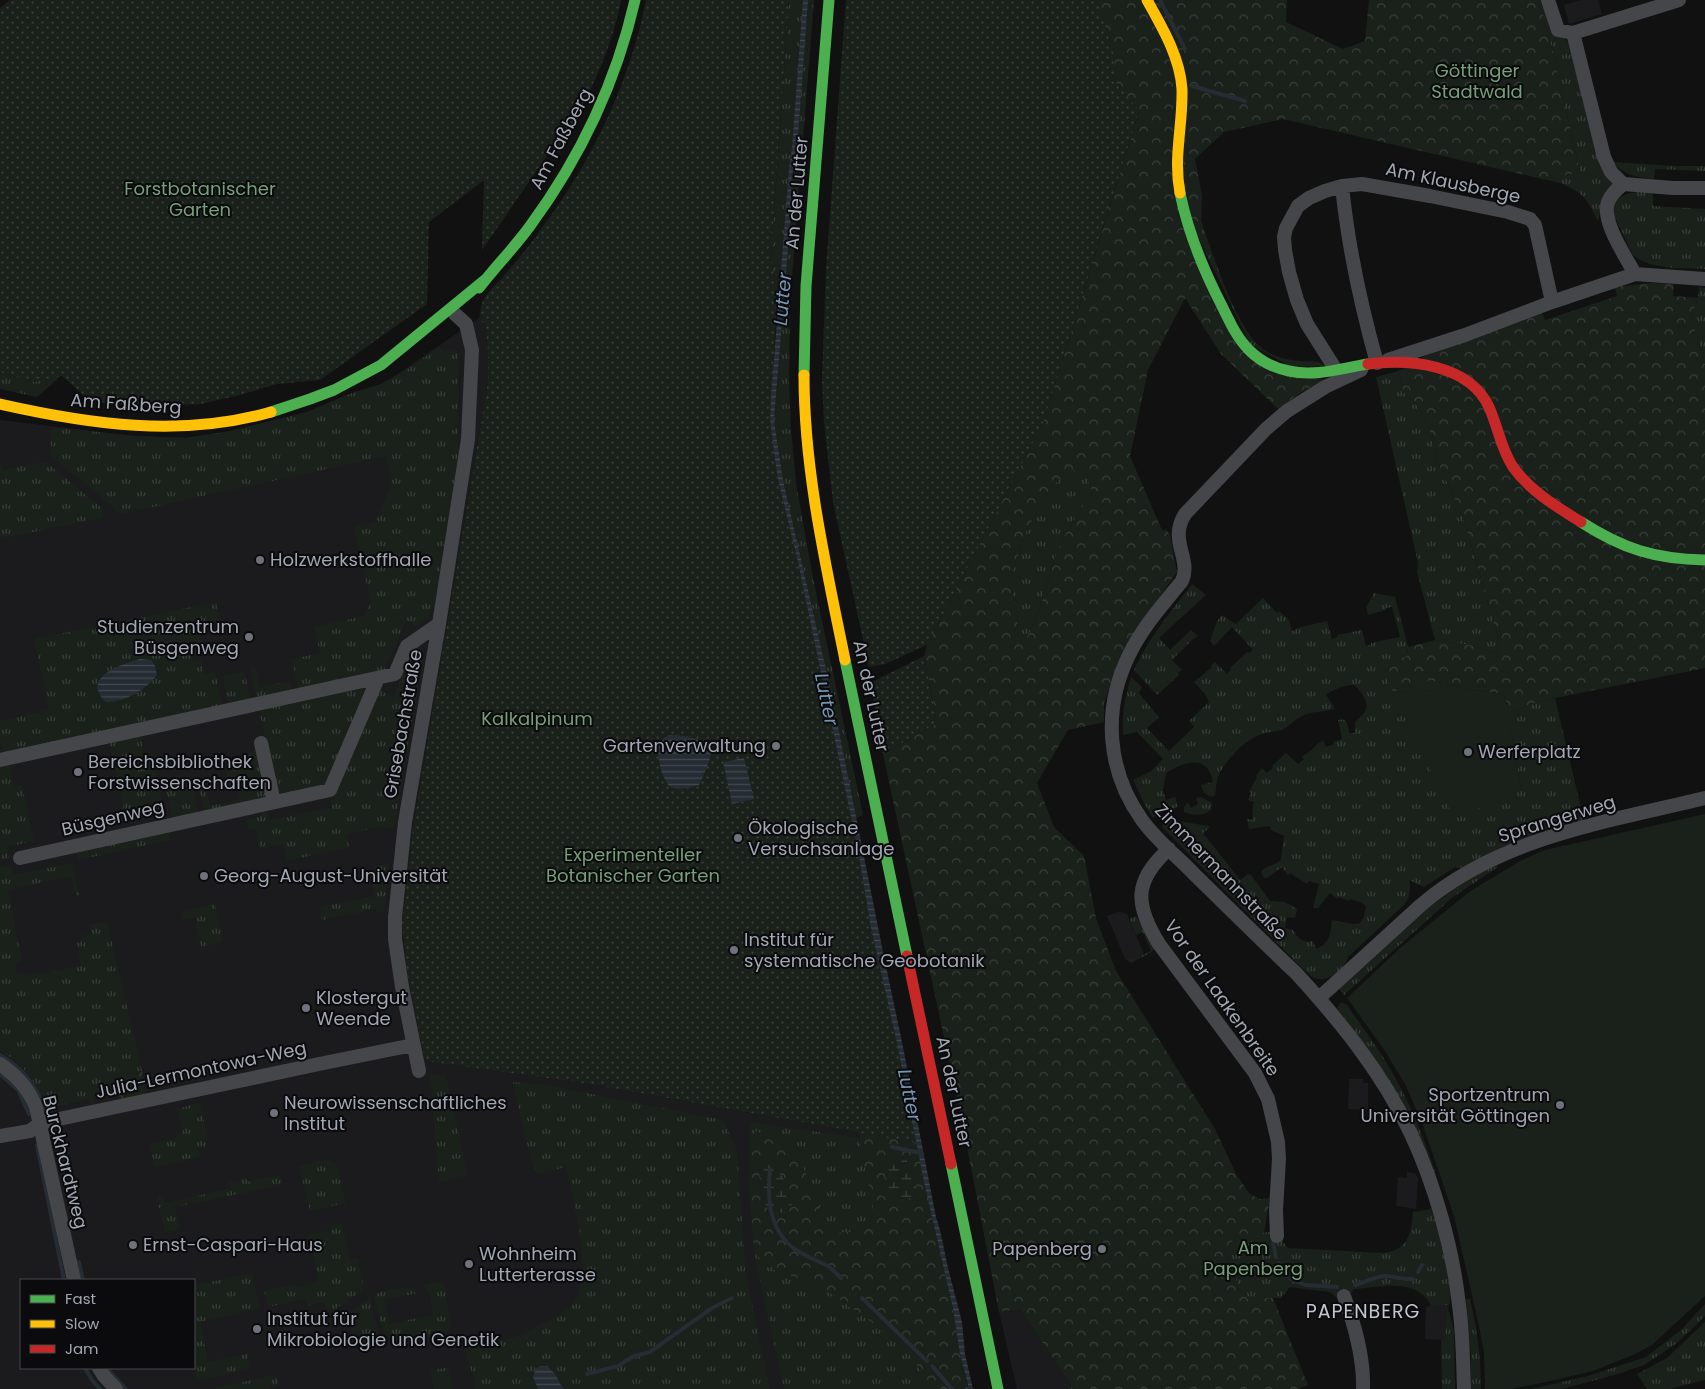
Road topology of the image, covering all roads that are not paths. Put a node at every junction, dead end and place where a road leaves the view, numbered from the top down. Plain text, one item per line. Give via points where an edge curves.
1 (635, 0) edge
2 (829, 0) edge
3 (1147, 0) edge
4 (1548, 0) edge
5 (1679, 0) edge
6 (1573, 32) junction
7 (1623, 184) junction
8 (1342, 186) junction
9 (1705, 188) edge
10 (1635, 274) junction
11 (1705, 279) edge
12 (1552, 302) junction
13 (453, 312) junction
14 (1377, 363) junction
15 (1336, 370) junction
16 (0, 404) edge
17 (1705, 560) edge
18 (439, 624) junction
19 (378, 678) junction
20 (261, 743) dead end
21 (0, 760) edge
22 (1705, 798) edge
23 (274, 802) junction
24 (1169, 849) junction
25 (20, 858) dead end
26 (1319, 998) junction
27 (413, 1046) junction
28 (0, 1064) edge
29 (419, 1071) dead end
30 (40, 1123) junction
31 (0, 1136) edge
32 (1277, 1236) dead end
33 (74, 1279) edge
34 (1344, 1296) dead end
35 (100, 1369) edge
36 (116, 1389) edge
37 (998, 1389) edge
38 (1363, 1389) edge
39 (1464, 1389) edge

1 - 13 street, Am Faßberg via 612,79 588,134 529,228
2 - 37 street, An der Lutter via 806,290 804,381 807,448 831,591
3 - 15 street via 1180,76 1177,169 1191,236 1231,325 1249,350 1272,366 1296,373
4 - 6 street via 1558,30
5 - 6 street
6 - 7 street via 1604,157 1611,172
7 - 9 street
7 - 10 street via 1608,201 1606,212
8 - 12 street, Am Klausberge via 1362,184 1420,194 1530,219 1536,230
8 - 14 street via 1356,277
8 - 15 street, Am Klausberge via 1325,190 1298,206 1284,237 1297,300 1307,324
10 - 11 street
10 - 12 street
12 - 14 street
13 - 16 street, Am Faßberg via 389,360 346,384 294,405 224,422 135,425 48,414
13 - 18 street, Grisebachstraße via 464,342 470,384 468,440
14 - 15 street
14 - 17 street via 1442,370 1473,384 1491,408 1505,450 1519,475 1601,536 1630,549 1658,556
14 - 24 street, Zimmermannstraße via 1325,387 1287,411 1184,514 1180,522 1178,537 1184,564 1182,581 1154,615 1129,655 1115,693 1111,725 1116,769 1125,790 1143,821
18 - 19 street via 407,646 395,674
18 - 27 street, Grisebachstraße via 405,822 395,917 399,970
19 - 21 street
19 - 23 street, Büsgenweg via 330,790
20 - 23 street
22 - 26 street, Sprangerweg via 1539,840 1480,865 1437,891
23 - 25 street, Büsgenweg
24 - 26 street, Zimmermannstraße
24 - 32 street, Vor der Laakenbreite via 1146,876 1141,896 1143,911 1159,944 1255,1073 1268,1099 1278,1142
26 - 39 street, Zimmermannstraße via 1375,1072 1400,1112 1440,1211 1460,1307
27 - 29 street, Grisebachstraße
27 - 30 street, Julia-Lermontowa-Weg
28 - 30 street, Burckhardtweg via 27,1090
30 - 31 street, Julia-Lermontowa-Weg via 30,1131
30 - 33 street, Burckhardtweg
34 - 38 street via 1360,1354
35 - 36 street

